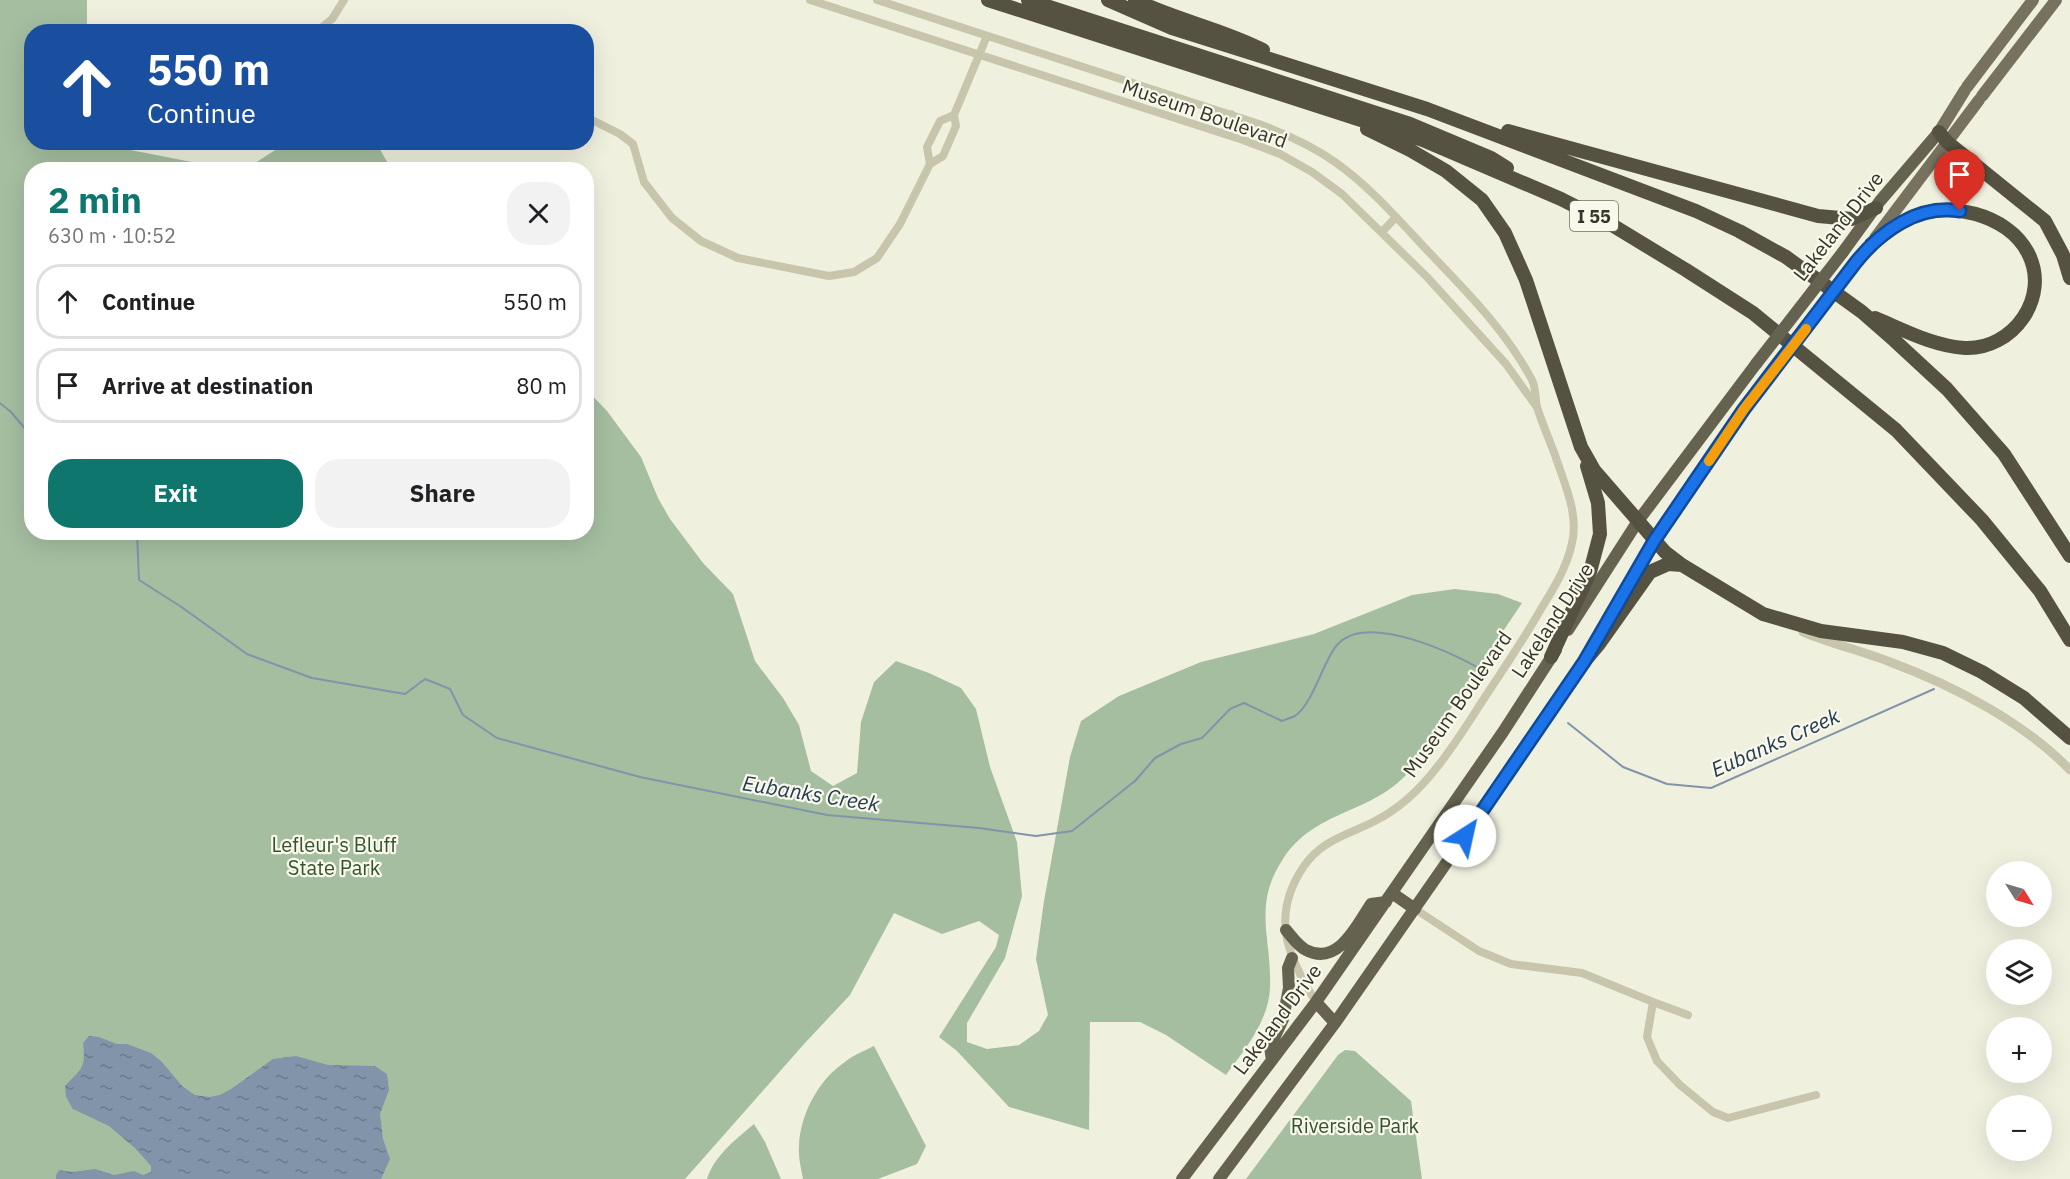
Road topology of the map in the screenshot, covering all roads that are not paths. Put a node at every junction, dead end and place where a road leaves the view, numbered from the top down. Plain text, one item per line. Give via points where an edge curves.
1 (344, 0) edge
2 (810, 0) edge
3 (877, 0) edge
4 (988, 0) edge
5 (1028, 0) edge
6 (1108, 0) edge
7 (1135, 0) edge
8 (2033, 0) edge
9 (2056, 0) edge
10 (326, 24) edge
11 (987, 36) junction
12 (981, 55) junction
13 (1294, 66) junction
14 (1325, 109) junction
15 (1427, 109) junction
16 (1231, 114) junction
17 (954, 115) junction
18 (594, 121) edge
19 (1224, 134) junction
20 (1943, 137) junction
21 (930, 164) junction
22 (1561, 199) junction
23 (1876, 208) junction
24 (1396, 217) junction
25 (1382, 232) junction
26 (1870, 244) junction
27 (2070, 278) edge
28 (1862, 312) junction
29 (1537, 406) junction
30 (1581, 447) junction
31 (1638, 520) junction
32 (1654, 541) junction
33 (2070, 556) edge
34 (1682, 565) junction
35 (1763, 614) junction
36 (2070, 640) edge
37 (1551, 657) junction
38 (1584, 662) junction
39 (2070, 738) edge
40 (2070, 770) edge
41 (1389, 897) junction
42 (1415, 909) junction
43 (1286, 930) junction
44 (1292, 958) junction
45 (1316, 1002) junction
46 (1653, 1002) junction
47 (1688, 1015) dead end
48 (1335, 1023) junction
49 (1272, 1060) junction
50 (1816, 1095) dead end
51 (1182, 1179) edge
52 (1219, 1179) edge

1 - 10 street
2 - 12 street, Museum Boulevard
3 - 11 street, Museum Boulevard
4 - 14 highway, I 55
5 - 22 highway via 1410,124 1491,158
6 - 13 highway, I 55 via 1172,28
7 - 13 highway via 1239,37
8 - 20 main road, Lakeland Drive via 1966,89
9 - 20 main road, Lakeland Drive via 1980,98
11 - 12 street
11 - 16 street, Museum Boulevard
12 - 17 street
12 - 19 street, Museum Boulevard
13 - 15 highway, I 55
14 - 22 highway, I 55 via 1423,140
14 - 30 highway via 1410,150 1446,171 1482,200 1505,233 1526,280
15 - 23 highway via 1818,216 1852,219
15 - 28 highway, I 55 via 1739,231 1786,257
16 - 19 street
16 - 24 street, Museum Boulevard via 1297,138 1333,160
17 - 21 street via 956,126 943,156
17 - 21 street via 940,121 927,147
18 - 21 street via 633,144 645,182 672,218 701,241 738,258 830,276 854,272 876,258 900,224
19 - 25 street, Museum Boulevard via 1280,154 1312,172
20 - 23 highway, Lakeland Drive
20 - 26 main road, Lakeland Drive
20 - 27 highway via 2045,220
22 - 36 highway, I 55 via 1612,225 1753,313 1896,430 1982,520 2040,591
23 - 31 highway, Lakeland Drive, bridge
24 - 25 street
24 - 29 street, Museum Boulevard via 1498,327 1534,383
25 - 29 street, Museum Boulevard via 1506,364
26 - 28 highway via 1908,219 1927,212 1948,209 1972,213 1995,222 2018,238 2029,255 2035,276 2033,296 2010,335 1968,348 1944,346
26 - 32 highway, Lakeland Drive, bridge via 1744,409
28 - 33 highway, I 55 via 1947,389 2004,454
29 - 43 street, Museum Boulevard via 1572,506 1573,540 1567,562 1518,649 1420,789 1375,821 1340,835 1319,849 1305,865 1292,888 1285,915
30 - 31 highway via 1594,470
30 - 37 highway via 1598,503 1600,534 1590,572
31 - 32 highway
31 - 37 highway, Lakeland Drive
32 - 34 highway
32 - 38 highway, Lakeland Drive
34 - 35 highway
34 - 38 highway via 1668,564 1650,572
35 - 39 highway via 1821,631 1903,642 1943,653 2024,698
35 - 40 street via 1955,690 2030,736
37 - 41 highway, Lakeland Drive
38 - 42 highway, Lakeland Drive
41 - 42 highway
41 - 43 highway via 1371,904 1336,951 1306,951
41 - 45 highway, Lakeland Drive
42 - 46 street via 1479,951 1511,964 1581,973
42 - 48 highway, Lakeland Drive
43 - 44 street, Museum Boulevard
44 - 45 street, Museum Boulevard
44 - 49 highway via 1283,1019 1270,1047
45 - 48 highway
45 - 49 highway, Lakeland Drive
46 - 47 street
46 - 50 street via 1647,1036 1657,1061 1713,1112 1728,1119
48 - 52 highway, Lakeland Drive
49 - 51 highway, Lakeland Drive

